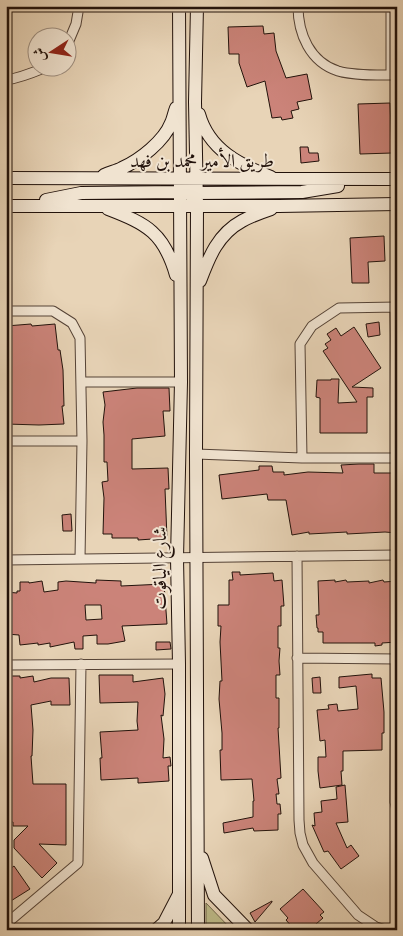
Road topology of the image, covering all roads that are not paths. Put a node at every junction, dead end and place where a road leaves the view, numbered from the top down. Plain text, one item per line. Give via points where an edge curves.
1 (79, 6) edge
2 (179, 6) edge
3 (197, 6) edge
4 (298, 6) edge
5 (391, 6) edge
6 (74, 28) edge
7 (28, 75) edge
8 (394, 75) edge
9 (6, 80) edge
10 (180, 94) junction
11 (196, 102) junction
12 (6, 178) edge
13 (95, 178) junction
14 (180, 178) junction
15 (397, 179) edge
16 (278, 180) junction
17 (373, 180) junction
18 (189, 192) junction
19 (397, 204) edge
20 (6, 206) edge
21 (22, 206) junction
22 (99, 206) junction
23 (197, 206) junction
24 (278, 206) junction
25 (197, 288) junction
26 (180, 292) junction
27 (396, 307) edge
28 (6, 311) edge
29 (81, 382) junction
30 (181, 382) junction
31 (397, 422) edge
32 (82, 441) junction
33 (6, 442) edge
34 (196, 454) junction
35 (302, 458) junction
36 (397, 458) edge
37 (397, 555) edge
38 (296, 556) junction
39 (196, 557) junction
40 (177, 558) junction
41 (80, 559) junction
42 (6, 560) edge
43 (297, 658) junction
44 (396, 658) edge
45 (6, 664) edge
46 (81, 664) junction
47 (179, 664) junction
48 (396, 760) edge
49 (397, 810) edge
50 (198, 839) junction
51 (179, 894) junction
52 (6, 924) edge
53 (156, 930) edge
54 (179, 930) edge
55 (198, 930) edge
56 (248, 930) edge
57 (385, 930) edge

1 - 6 street
2 - 10 street
3 - 11 street, شارع الياقوت
4 - 8 street via 300,30 312,54 322,64 351,73
5 - 8 street
7 - 9 street
10 - 13 street via 171,124 157,143 123,168
10 - 14 street
11 - 16 street via 206,130 220,149 240,164
11 - 18 street, شارع الياقوت
12 - 13 street, طريق الأمير محمد بن فهد
13 - 14 street, طريق الأمير محمد بن فهد
14 - 18 street, طريق الأمير محمد بن فهد
15 - 17 street, طريق الأمير محمد بن فهد
16 - 17 street, طريق الأمير محمد بن فهد
16 - 18 street, طريق الأمير محمد بن فهد
17 - 18 street via 302,192
18 - 21 street via 81,193
18 - 22 street, طريق الأمير محمد بن فهد
18 - 23 street, طريق الأمير محمد بن فهد
18 - 26 street, شارع الياقوت
19 - 24 street, طريق الأمير محمد بن فهد
20 - 21 street, طريق الأمير محمد بن فهد
21 - 22 street, طريق الأمير محمد بن فهد
22 - 26 street via 136,220 153,233 167,250
23 - 24 street, طريق الأمير محمد بن فهد
23 - 25 street, شارع الياقوت
24 - 25 street via 240,222 223,236 210,254
25 - 34 street, شارع الياقوت
26 - 30 street, شارع الياقوت
27 - 31 street
27 - 35 street via 339,308 312,326 300,344
28 - 29 street via 53,311 72,324 80,338
29 - 30 street
29 - 32 street
30 - 40 street, شارع الياقوت
32 - 33 street
32 - 41 street
34 - 35 street
34 - 39 street, شارع الياقوت
35 - 36 street
37 - 38 street
38 - 39 street
38 - 43 street
39 - 40 street
39 - 50 street, شارع الياقوت
40 - 41 street
40 - 47 street, شارع الياقوت
41 - 42 street
43 - 44 street
43 - 57 street via 298,820 303,845 313,863 358,914
44 - 48 street
45 - 46 street
46 - 47 street
46 - 52 street via 78,862
47 - 51 street, شارع الياقوت
48 - 49 street
50 - 55 street, شارع الياقوت
50 - 56 street via 214,895
51 - 53 street via 164,923
51 - 54 street, شارع الياقوت

